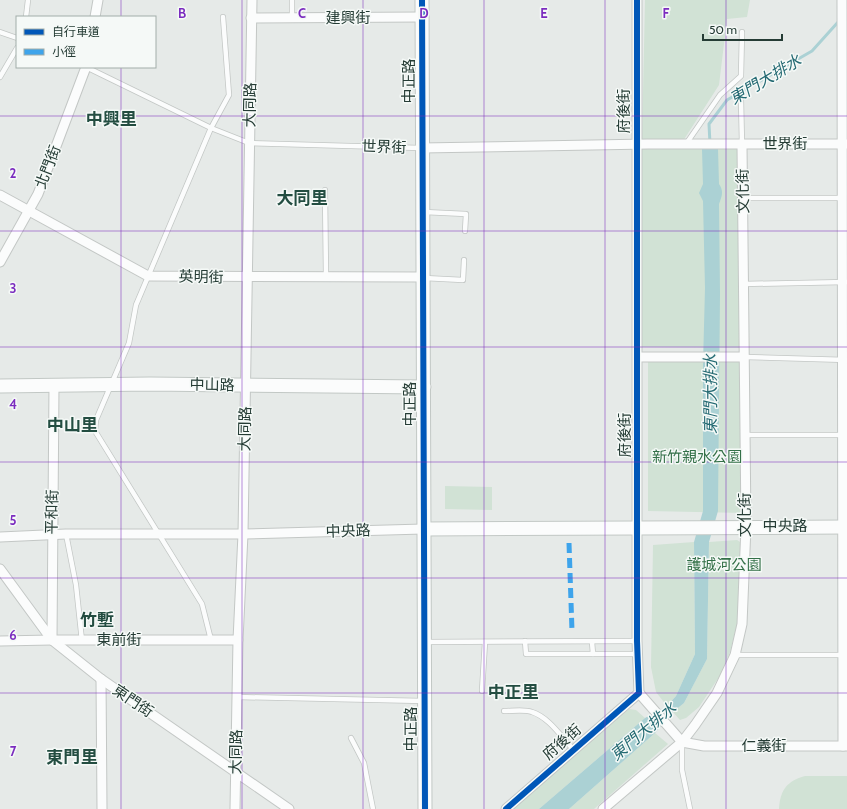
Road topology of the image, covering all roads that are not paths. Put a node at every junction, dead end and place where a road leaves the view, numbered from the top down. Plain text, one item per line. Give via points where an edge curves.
1 (28, 0) edge
2 (98, 0) edge
3 (252, 0) edge
4 (292, 0) edge
5 (422, 0) edge
6 (637, 0) edge
7 (842, 0) edge
8 (26, 16) edge
9 (95, 16) edge
10 (223, 17) dead end
11 (251, 18) junction
12 (292, 18) junction
13 (422, 18) junction
14 (0, 32) edge
15 (742, 32) dead end
16 (16, 38) edge
17 (16, 50) edge
18 (844, 54) edge
19 (86, 68) edge
20 (88, 68) edge
21 (0, 77) edge
22 (741, 99) dead end
23 (211, 128) junction
24 (249, 143) junction
25 (637, 144) junction
26 (686, 144) junction
27 (742, 144) junction
28 (844, 144) edge
29 (422, 148) junction
30 (325, 190) dead end
31 (0, 195) edge
32 (743, 198) junction
33 (842, 198) junction
34 (28, 211) junction
35 (422, 212) junction
36 (465, 231) dead end
37 (464, 260) dead end
38 (0, 262) edge
39 (148, 276) junction
40 (247, 277) junction
41 (326, 277) junction
42 (423, 277) junction
43 (844, 282) edge
44 (743, 284) junction
45 (638, 357) junction
46 (744, 357) junction
47 (845, 360) edge
48 (54, 385) junction
49 (111, 385) junction
50 (0, 386) edge
51 (245, 386) junction
52 (424, 387) junction
53 (745, 435) junction
54 (845, 435) edge
55 (746, 526) junction
56 (845, 527) edge
57 (638, 528) junction
58 (423, 529) junction
59 (52, 534) junction
60 (66, 534) junction
61 (158, 534) junction
62 (243, 534) junction
63 (0, 537) edge
64 (0, 569) edge
65 (52, 640) junction
66 (211, 640) junction
67 (238, 640) junction
68 (0, 641) edge
69 (82, 641) junction
70 (637, 641) junction
71 (424, 642) junction
72 (486, 642) junction
73 (525, 642) junction
74 (592, 642) junction
75 (845, 652) edge
76 (593, 654) junction
77 (638, 654) junction
78 (735, 655) junction
79 (101, 679) junction
80 (482, 691) dead end
81 (845, 692) edge
82 (639, 693) junction
83 (236, 698) junction
84 (424, 701) junction
85 (504, 711) dead end
86 (351, 738) dead end
87 (682, 742) junction
88 (845, 746) edge
89 (574, 750) junction
90 (235, 771) junction
91 (102, 809) edge
92 (235, 809) edge
93 (289, 809) edge
94 (373, 809) edge
95 (425, 809) edge
96 (506, 809) edge
97 (603, 809) edge
98 (690, 809) edge

1 - 8 lane
2 - 9 street
3 - 11 street, 大同路
4 - 12 lane
5 - 13 street, 中正路
6 - 25 street, 府後街
7 - 18 street
10 - 23 lane via 229,95
11 - 12 street, 建興街
11 - 24 street, 大同路
12 - 13 street, 建興街
13 - 29 street, 中正路
14 - 16 lane
15 - 26 lane via 741,76 720,95
17 - 21 lane
18 - 28 street
19 - 34 street, 北門街 via 38,194
20 - 23 lane, 世界街
22 - 27 lane
23 - 24 lane, 世界街
23 - 39 lane
24 - 29 lane, 世界街
24 - 40 street, 大同路
25 - 26 street, 世界街
25 - 29 street, 世界街
25 - 45 street, 府後街
26 - 27 street, 世界街
27 - 28 street, 世界街
27 - 32 street, 文化街
28 - 33 street
29 - 35 street, 中正路
30 - 41 lane
31 - 34 street, 英明街
32 - 33 lane
32 - 44 street, 文化街
33 - 43 street
34 - 38 street, 北門街
34 - 39 street, 英明街
35 - 36 lane via 466,214
35 - 42 street, 中正路
37 - 42 lane via 463,280
39 - 40 street, 英明街
39 - 49 lane via 136,305 129,343
40 - 41 street, 英明街
40 - 51 street, 大同路
41 - 42 street, 英明街
42 - 52 street, 中正路
43 - 44 lane
43 - 47 street
44 - 46 street, 文化街
45 - 46 street
45 - 57 street, 府後街
46 - 47 lane
46 - 53 street, 文化街
47 - 54 street
48 - 49 street, 中山路
48 - 50 street, 中山路
48 - 59 street, 平和街
49 - 51 street, 中山路
49 - 61 lane via 96,420 95,430
51 - 52 street, 中山路
51 - 62 street, 大同路
52 - 58 street, 中正路
53 - 54 lane
53 - 55 street, 文化街
54 - 56 street
55 - 56 street, 中央路
55 - 57 street, 中央路
55 - 78 street, 文化街 via 742,624
56 - 75 street
57 - 58 street, 中央路
57 - 70 street, 府後街
58 - 62 street, 中央路
58 - 71 street, 中正路
59 - 60 street, 中央路
59 - 63 street, 中央路
59 - 65 street, 平和街
60 - 61 street, 中央路
60 - 69 lane via 76,585
61 - 62 street, 中央路
61 - 66 lane via 202,604
62 - 67 street, 大同路
64 - 65 street, 東門街
65 - 68 street, 東前街
65 - 69 street, 東前街
65 - 79 street, 東門街
66 - 67 street, 東前街
66 - 69 street, 東前街
67 - 83 street, 大同路
70 - 74 lane
70 - 77 street, 府後街
71 - 72 lane
71 - 84 street, 中正路
72 - 73 lane
72 - 80 lane
73 - 74 lane
73 - 76 lane via 526,654
74 - 76 lane
75 - 78 lane
75 - 81 street
76 - 77 lane
77 - 82 street, 府後街
78 - 87 street, 文化街 via 717,693
79 - 90 street, 東門街
79 - 91 street
81 - 88 street
82 - 87 street
82 - 89 street, 府後街
83 - 84 lane
83 - 90 street, 大同路
84 - 95 street, 中正路
85 - 89 lane via 531,712 540,716
86 - 94 lane via 364,763
87 - 88 street, 仁義街 via 704,746
87 - 97 street, 文化街
87 - 98 lane via 682,770
89 - 96 street, 府後街
90 - 92 street, 大同路
90 - 93 street, 東門街

